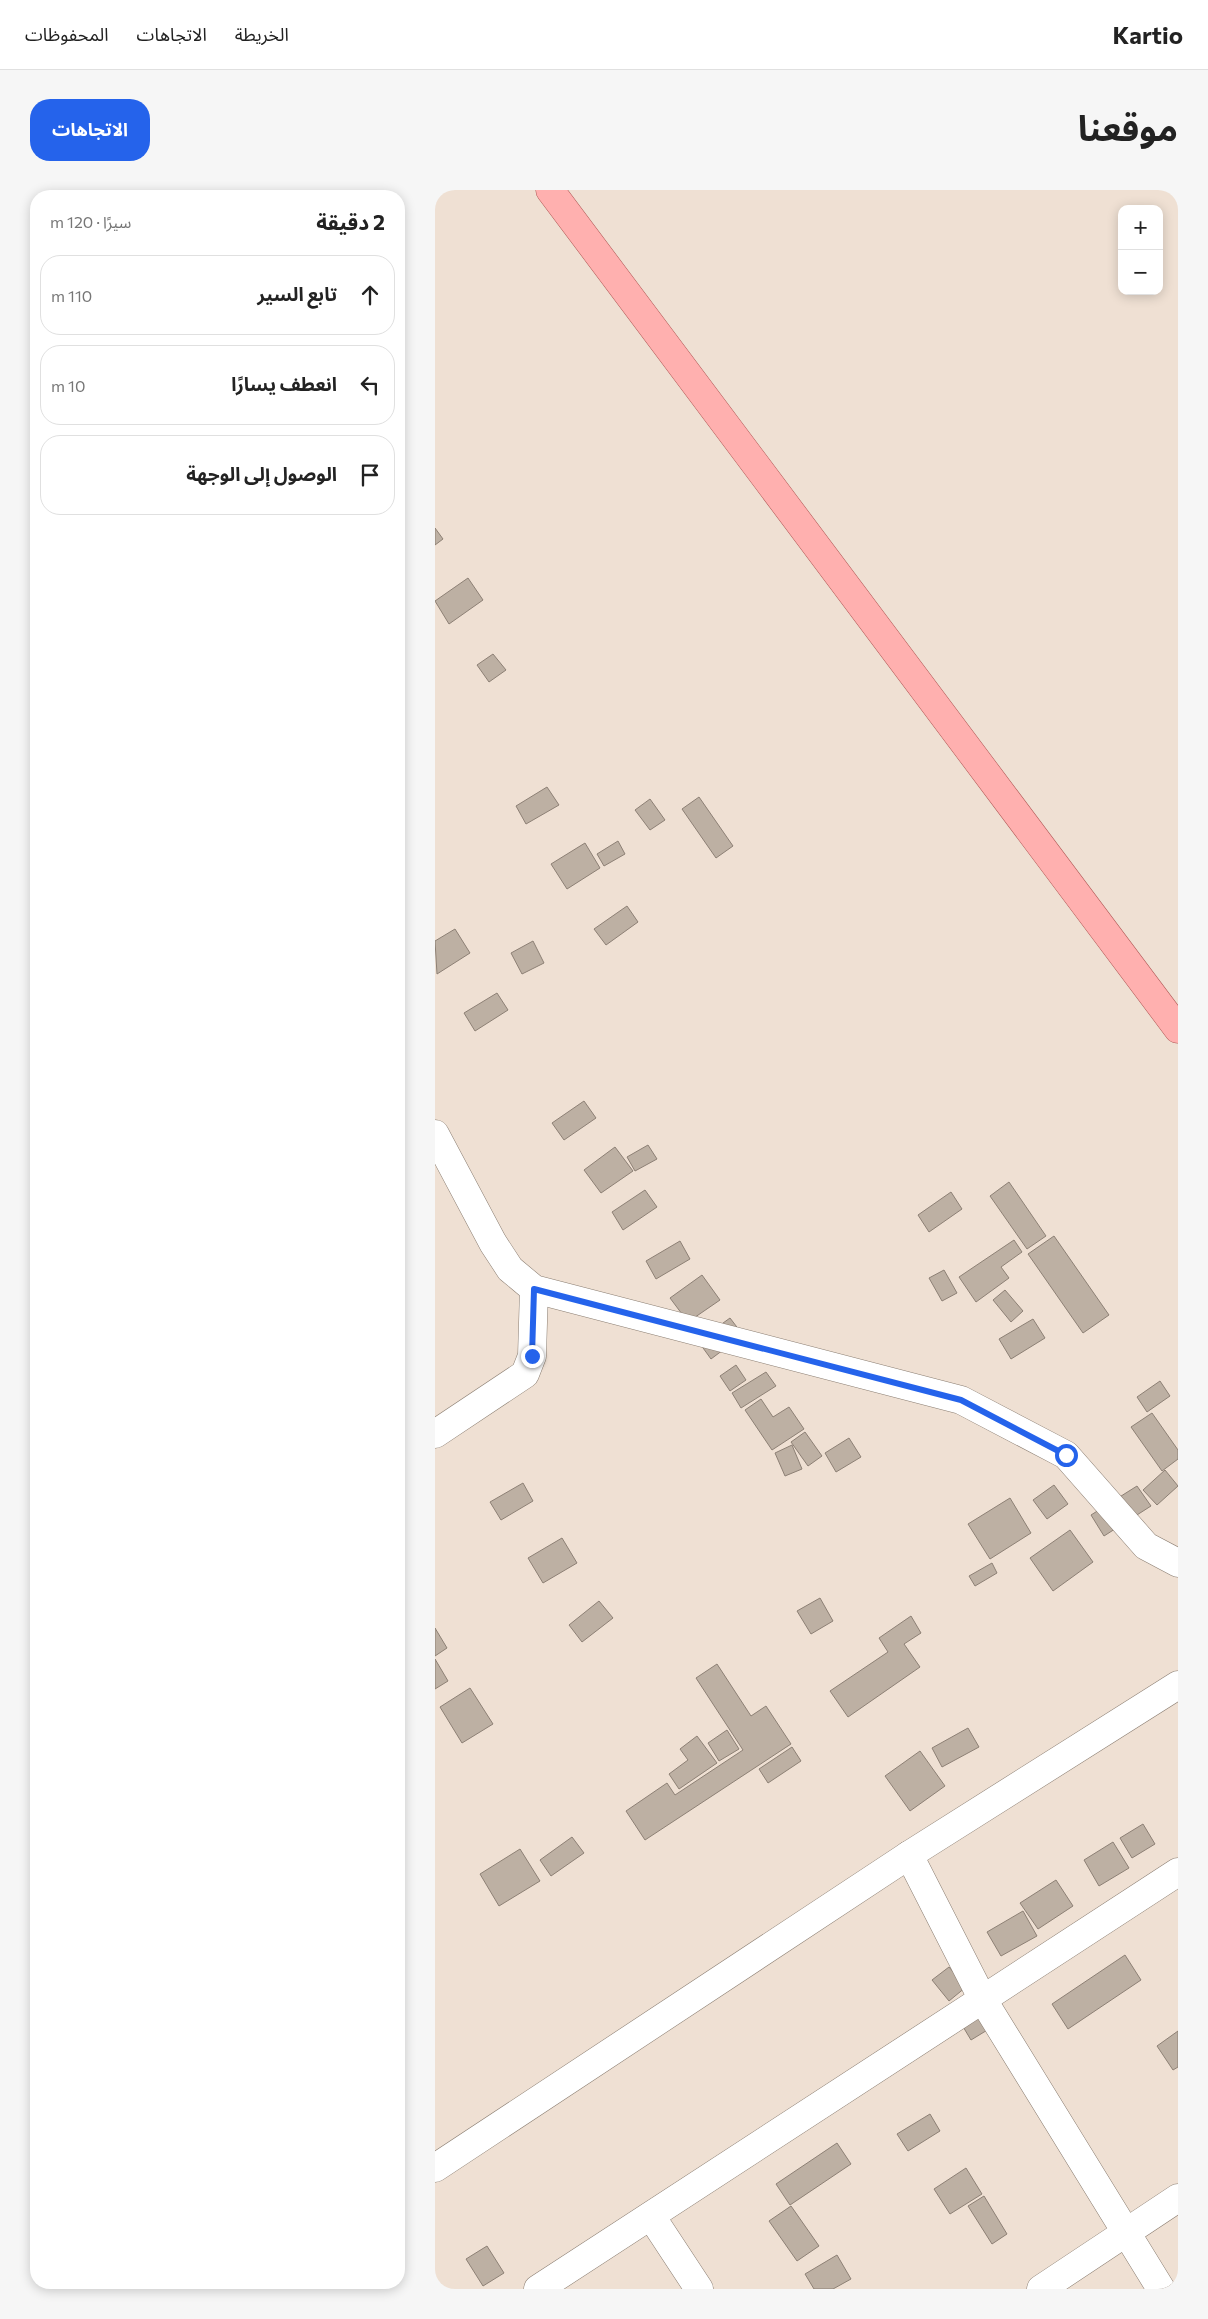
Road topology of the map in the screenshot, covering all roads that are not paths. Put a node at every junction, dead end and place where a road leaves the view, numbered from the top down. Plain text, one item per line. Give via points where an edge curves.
1 (550, 190) edge
2 (1178, 1029) edge
3 (435, 1134) edge
4 (534, 1289) junction
5 (435, 1434) edge
6 (1178, 1563) edge
7 (1178, 1685) edge
8 (909, 1855) junction
9 (1178, 1872) edge
10 (983, 2000) junction
11 (435, 2168) edge
12 (1178, 2198) edge
13 (651, 2216) junction
14 (1126, 2233) junction
15 (538, 2289) edge
16 (699, 2289) edge
17 (1041, 2289) edge
18 (1161, 2289) edge

1 - 2 main road
3 - 4 street via 510,1269
4 - 5 street via 532,1356 525,1374
4 - 6 street via 961,1400 1066,1455 1146,1546
7 - 8 street
8 - 10 street
8 - 11 street
9 - 10 street
10 - 13 street
10 - 14 street
12 - 14 street
13 - 15 street
13 - 16 street
14 - 17 street
14 - 18 street

